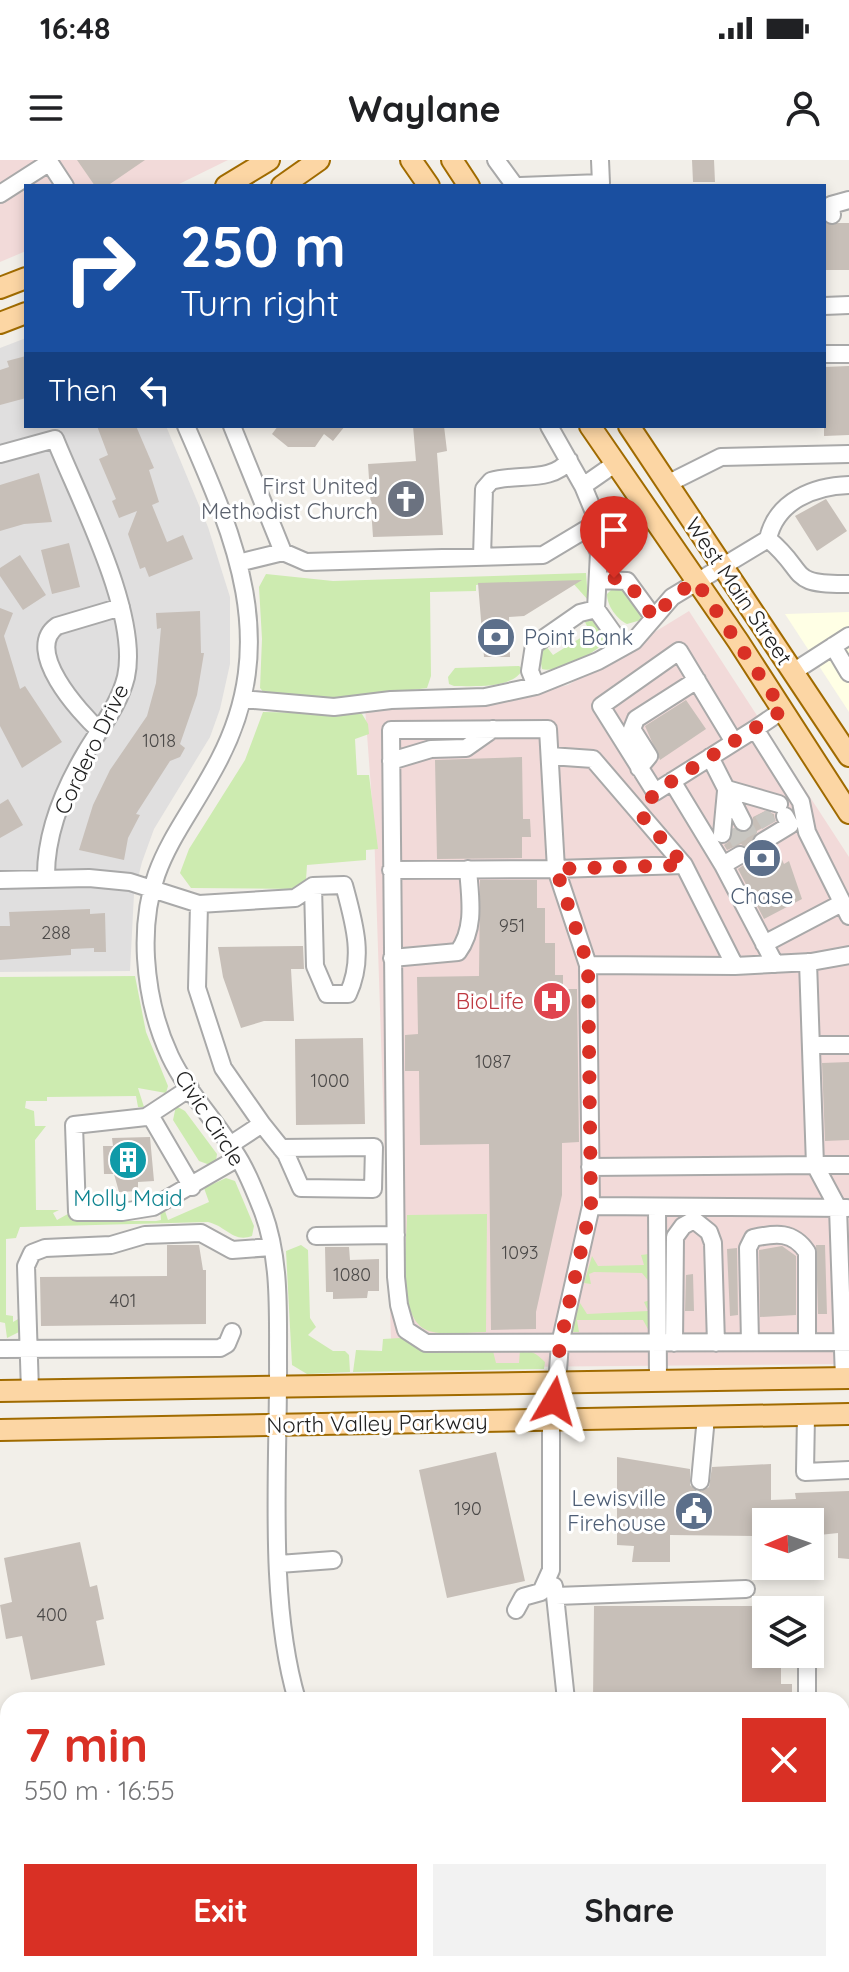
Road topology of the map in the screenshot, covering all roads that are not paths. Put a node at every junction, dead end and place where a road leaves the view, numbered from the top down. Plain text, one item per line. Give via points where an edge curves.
1 (269, 160) edge
2 (319, 160) edge
3 (411, 160) edge
4 (452, 160) edge
5 (496, 160) edge
6 (600, 160) edge
7 (49, 161) edge
8 (241, 167) edge
9 (64, 184) edge
10 (228, 184) edge
11 (285, 184) edge
12 (428, 184) edge
13 (468, 184) edge
14 (516, 184) edge
15 (573, 184) edge
16 (0, 194) edge
17 (849, 200) edge
18 (832, 215) dead end
19 (24, 279) edge
20 (0, 288) edge
21 (849, 305) edge
22 (826, 306) edge
23 (24, 314) edge
24 (0, 323) edge
25 (826, 354) edge
26 (849, 354) edge
27 (187, 428) edge
28 (233, 428) edge
29 (550, 428) edge
30 (591, 428) edge
31 (630, 428) edge
32 (0, 454) edge
33 (849, 454) edge
34 (569, 460) junction
35 (616, 463) junction
36 (667, 484) junction
37 (849, 485) edge
38 (583, 486) junction
39 (588, 528) junction
40 (768, 539) junction
41 (283, 552) junction
42 (482, 557) junction
43 (238, 563) junction
44 (721, 565) junction
45 (598, 580) junction
46 (696, 581) junction
47 (849, 584) edge
48 (121, 607) junction
49 (596, 609) junction
50 (654, 618) junction
51 (849, 636) edge
52 (833, 646) junction
53 (623, 647) junction
54 (793, 672) junction
55 (849, 673) edge
56 (697, 680) junction
57 (536, 686) junction
58 (242, 699) junction
59 (783, 710) junction
60 (493, 729) junction
61 (755, 729) junction
62 (100, 731) junction
63 (734, 742) junction
64 (550, 756) junction
65 (849, 756) edge
66 (710, 757) junction
67 (391, 761) junction
68 (639, 768) junction
69 (672, 781) junction
70 (727, 789) junction
71 (655, 792) junction
72 (849, 813) edge
73 (641, 815) junction
74 (732, 844) junction
75 (684, 865) junction
76 (468, 869) junction
77 (556, 869) junction
78 (391, 870) junction
79 (46, 879) junction
80 (0, 880) edge
81 (313, 886) junction
82 (152, 888) junction
83 (199, 904) junction
84 (846, 910) edge
85 (764, 944) junction
86 (849, 955) edge
87 (392, 958) junction
88 (808, 962) junction
89 (775, 964) junction
90 (588, 965) junction
91 (735, 966) junction
92 (811, 1045) junction
93 (849, 1045) edge
94 (190, 1088) junction
95 (150, 1115) junction
96 (262, 1124) junction
97 (281, 1148) junction
98 (234, 1152) junction
99 (815, 1165) junction
100 (849, 1165) edge
101 (590, 1167) junction
102 (192, 1187) junction
103 (591, 1206) junction
104 (657, 1207) junction
105 (751, 1207) junction
106 (844, 1208) edge
107 (693, 1213) junction
108 (396, 1235) junction
109 (316, 1236) dead end
110 (753, 1238) junction
111 (272, 1247) junction
112 (232, 1332) dead end
113 (750, 1342) junction
114 (807, 1342) junction
115 (846, 1342) edge
116 (666, 1343) junction
117 (716, 1343) junction
118 (560, 1344) junction
119 (0, 1349) edge
120 (30, 1349) junction
121 (846, 1378) edge
122 (736, 1380) junction
123 (658, 1381) junction
124 (557, 1383) junction
125 (279, 1388) junction
126 (0, 1391) edge
127 (30, 1391) junction
128 (849, 1414) edge
129 (806, 1415) junction
130 (737, 1416) junction
131 (657, 1417) junction
132 (706, 1417) junction
133 (551, 1419) junction
134 (279, 1425) junction
135 (0, 1430) edge
136 (849, 1470) edge
137 (700, 1481) dead end
138 (333, 1560) dead end
139 (279, 1564) junction
140 (551, 1570) junction
141 (746, 1589) dead end
142 (556, 1596) junction
143 (516, 1610) dead end
144 (807, 1668) edge
145 (295, 1692) edge
146 (565, 1692) edge
147 (807, 1692) edge

1 - 8 main road
2 - 11 main road
3 - 12 main road
4 - 13 main road
5 - 14 street
6 - 15 street via 601,183
7 - 9 street
7 - 16 street
8 - 10 main road
17 - 18 street via 831,205
19 - 20 main road
21 - 22 street
23 - 24 main road
25 - 26 street
27 - 43 street, Civic Circle via 229,526
28 - 41 street
29 - 34 street
30 - 35 main road, West Main Street
31 - 36 main road, West Main Street
32 - 48 street, Cordero Drive via 55,439
33 - 36 street via 721,457
34 - 38 street
34 - 42 street via 551,474 491,481 484,489
35 - 38 street
35 - 46 main road, West Main Street
36 - 44 main road, West Main Street
37 - 40 street via 809,491 779,514
38 - 39 street via 598,522
39 - 42 street via 543,555
39 - 45 street via 599,553
40 - 44 street
40 - 47 street via 803,579
41 - 42 street via 306,562
41 - 43 street
43 - 58 street, Civic Circle via 249,634
44 - 46 street
44 - 54 main road, West Main Street
45 - 49 street
45 - 50 street via 627,581
46 - 50 street
46 - 59 main road, West Main Street
48 - 62 street, Cordero Drive via 129,648 126,676
48 - 62 street via 57,626 45,645 48,662
49 - 53 street
49 - 57 street via 580,613 534,645 530,671
50 - 53 street
51 - 52 street
52 - 54 street
52 - 55 street
53 - 57 street
54 - 65 main road, West Main Street
56 - 63 street
56 - 68 street via 636,719 632,729 649,756
56 - 68 street via 679,651 601,706
57 - 58 street via 485,697 334,707
58 - 82 street, Civic Circle via 219,761 165,849
59 - 61 street
59 - 72 main road, West Main Street
60 - 64 street via 548,729
60 - 67 street via 466,748 431,749
60 - 67 street via 391,730
61 - 63 street
61 - 84 street via 801,802 807,832
62 - 79 street, Cordero Drive via 58,811
63 - 66 street
64 - 73 street via 593,759
64 - 77 street
66 - 69 street
66 - 70 street
67 - 78 street
68 - 71 street
69 - 71 street
69 - 74 street
70 - 70 street via 767,828 790,825 782,810
70 - 74 street
70 - 74 street
71 - 73 street
73 - 75 street
74 - 85 street
75 - 77 street
75 - 91 street
76 - 77 street
76 - 78 street
76 - 87 street via 471,918 458,952
77 - 90 street
78 - 87 street
79 - 80 street
79 - 82 street via 109,880
81 - 81 street via 344,885 356,927 358,973 348,994 327,994 315,966
81 - 83 street via 295,898
82 - 83 street
82 - 94 street, Civic Circle via 146,958 153,1006 170,1056
83 - 96 street via 197,988 223,1068
84 - 85 street
85 - 89 street
86 - 88 street
87 - 108 street
88 - 89 street
88 - 92 street
89 - 91 street
90 - 91 street
90 - 101 street
92 - 93 street
92 - 99 street
94 - 95 street
94 - 98 street, Civic Circle
95 - 102 street
95 - 102 street via 74,1125 77,1212 143,1210
96 - 97 street
96 - 98 street
97 - 97 street via 301,1188 373,1189 374,1147
98 - 102 street
98 - 111 street, Civic Circle via 263,1213
99 - 100 street
99 - 101 street
99 - 106 street
101 - 103 street
103 - 104 street
103 - 118 street
104 - 107 street
104 - 116 street
105 - 106 street
105 - 107 street
105 - 110 street
106 - 115 street
107 - 116 street via 675,1237
107 - 117 street via 713,1243
108 - 109 street
108 - 118 street via 399,1305 406,1330 426,1343
110 - 113 street via 748,1248
110 - 114 street via 788,1235 807,1252
111 - 120 street via 232,1250 201,1233 145,1235 111,1245 32,1253 26,1266
111 - 125 street, Civic Circle
112 - 120 street via 220,1348
113 - 114 street
113 - 117 street
114 - 115 street
115 - 121 street
116 - 117 street
116 - 118 street
116 - 123 street
118 - 124 street
119 - 120 street
120 - 127 street
121 - 122 main road, North Valley Parkway
122 - 123 main road, North Valley Parkway
122 - 130 main road
123 - 124 main road, North Valley Parkway
123 - 131 main road
124 - 125 main road, North Valley Parkway
124 - 133 main road
125 - 127 main road, North Valley Parkway
125 - 134 street, Civic Circle
126 - 127 main road, North Valley Parkway
128 - 129 main road, North Valley Parkway
129 - 130 main road, North Valley Parkway
129 - 136 street via 805,1472
130 - 132 main road, North Valley Parkway
131 - 132 main road, North Valley Parkway
131 - 133 main road, North Valley Parkway
132 - 137 street
133 - 134 main road, North Valley Parkway
133 - 140 street
134 - 135 main road, North Valley Parkway
134 - 139 street, Civic Circle
138 - 139 street
139 - 145 street, Civic Circle via 285,1645
140 - 142 street
140 - 143 street via 541,1592 523,1597
141 - 142 street
142 - 146 street
144 - 147 street

